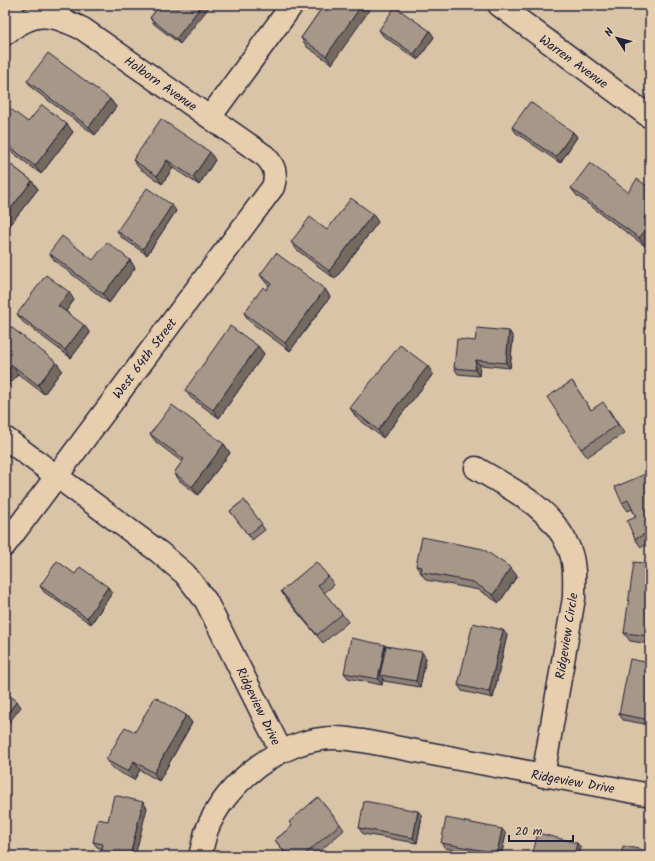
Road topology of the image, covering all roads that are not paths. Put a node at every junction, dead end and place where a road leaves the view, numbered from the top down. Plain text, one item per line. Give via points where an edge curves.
1 (292, 5) edge
2 (499, 5) edge
3 (17, 20) edge
4 (210, 117) junction
5 (650, 117) edge
6 (275, 168) joint
7 (5, 438) edge
8 (476, 468) dead end
9 (56, 476) junction
10 (5, 545) edge
11 (281, 751) junction
12 (543, 776) junction
13 (650, 795) edge
14 (200, 856) edge

1 - 4 street
2 - 5 street, Warren Avenue
3 - 4 street, Holborn Avenue via 61,18 83,29
4 - 6 street, Holborn Avenue via 265,156
6 - 9 street, West 64th Street via 276,178 272,188
7 - 9 street, Ridgeview Drive
8 - 12 street, Ridgeview Circle via 538,506 555,525 569,547 574,572 574,598
9 - 10 street, West 64th Street
9 - 11 street, Ridgeview Drive via 185,574 206,601
11 - 12 street, Ridgeview Drive via 308,742 336,738
11 - 14 street via 245,776 224,801 207,831
12 - 13 street, Ridgeview Drive

